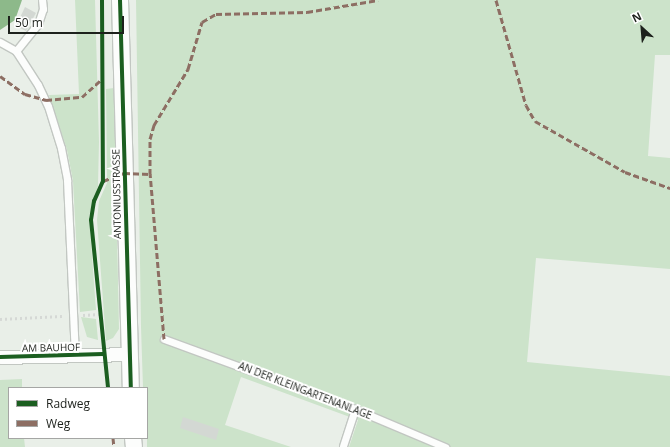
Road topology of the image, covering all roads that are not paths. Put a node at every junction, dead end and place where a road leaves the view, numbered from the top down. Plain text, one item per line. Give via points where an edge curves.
1 (42, 0) edge
2 (120, 0) edge
3 (0, 42) edge
4 (16, 52) junction
5 (164, 339) dead end
6 (129, 354) junction
7 (75, 355) junction
8 (0, 357) edge
9 (131, 387) edge
10 (355, 409) junction
11 (343, 446) dead end
12 (445, 447) edge

1 - 4 lane via 43,9 38,24
2 - 6 street, ANTONIUSSTRASSE
3 - 4 lane
4 - 7 lane via 46,100 65,164
5 - 10 lane, AN DER KLEINGARTENANLAGE
6 - 7 street, AM BAUHOF
6 - 9 street, ANTONIUSSTRASSE
7 - 8 street, AM BAUHOF
10 - 11 lane
10 - 12 lane, AN DER KLEINGARTENANLAGE

